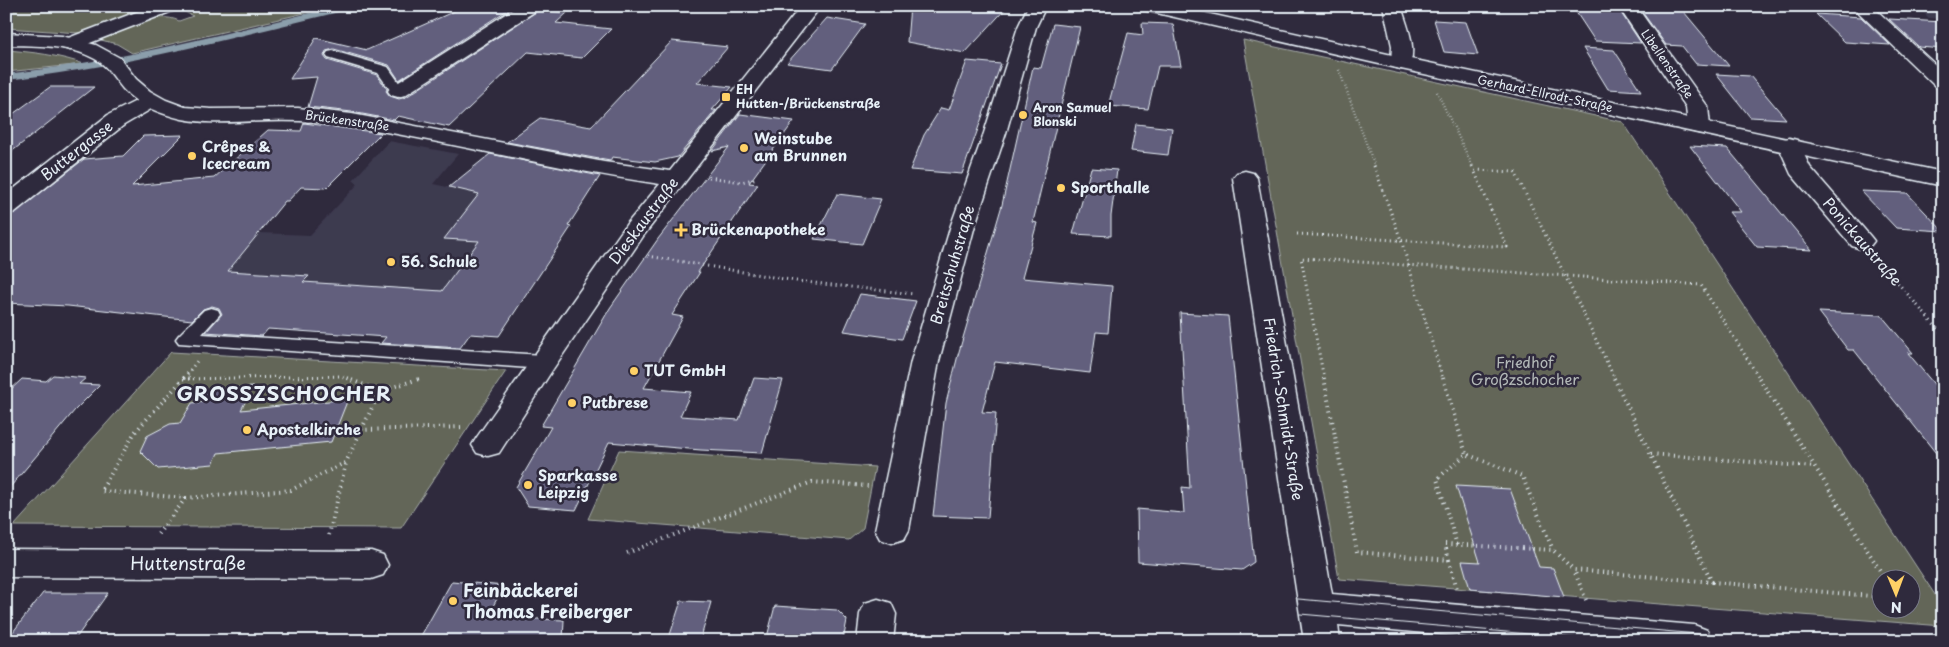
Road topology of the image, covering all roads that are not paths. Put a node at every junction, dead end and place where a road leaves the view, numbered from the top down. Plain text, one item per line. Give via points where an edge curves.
1 (169, 6) edge
2 (531, 6) edge
3 (812, 6) edge
4 (1037, 6) edge
5 (1148, 6) edge
6 (1392, 6) edge
7 (1627, 6) edge
8 (1861, 6) edge
9 (6, 39) edge
10 (70, 44) junction
11 (334, 55) dead end
12 (1400, 63) junction
13 (1943, 83) edge
14 (398, 91) joint
15 (151, 101) junction
16 (1699, 126) junction
17 (1789, 145) junction
18 (678, 176) junction
19 (1245, 178) dead end
20 (1943, 179) edge
21 (6, 207) edge
22 (1861, 241) road end
23 (211, 314) dead end
24 (543, 362) junction
25 (494, 435) road end
26 (892, 530) dead end
27 (371, 565) dead end
28 (10, 568) edge
29 (1319, 625) edge
30 (1694, 641) edge

1 - 10 street
2 - 14 street
3 - 18 street, Dieskaustraße
4 - 26 street, Breitschuhstraße via 1027,27 963,225 925,361
5 - 12 street, Gerhard-Ellrodt-Straße
6 - 12 street via 1402,46
7 - 16 street, Libellenstraße via 1697,107
8 - 13 street
9 - 10 street, Brückenstraße
10 - 15 street, Brückenstraße via 106,57 130,84
11 - 14 lane via 383,70
12 - 16 street, Gerhard-Ellrodt-Straße
15 - 18 street, Brückenstraße via 170,110 194,114 318,115 604,169
15 - 21 street, Buttergasse via 116,120
16 - 17 street, Gerhard-Ellrodt-Straße
17 - 20 street, Gerhard-Ellrodt-Straße
17 - 22 street, Ponickaustraße via 1799,169
18 - 24 street, Dieskaustraße
19 - 29 street, Friedrich-Schmidt-Straße
23 - 24 lane via 186,339
24 - 25 street, Dieskaustraße
27 - 28 street, Huttenstraße
29 - 30 street via 1466,621

